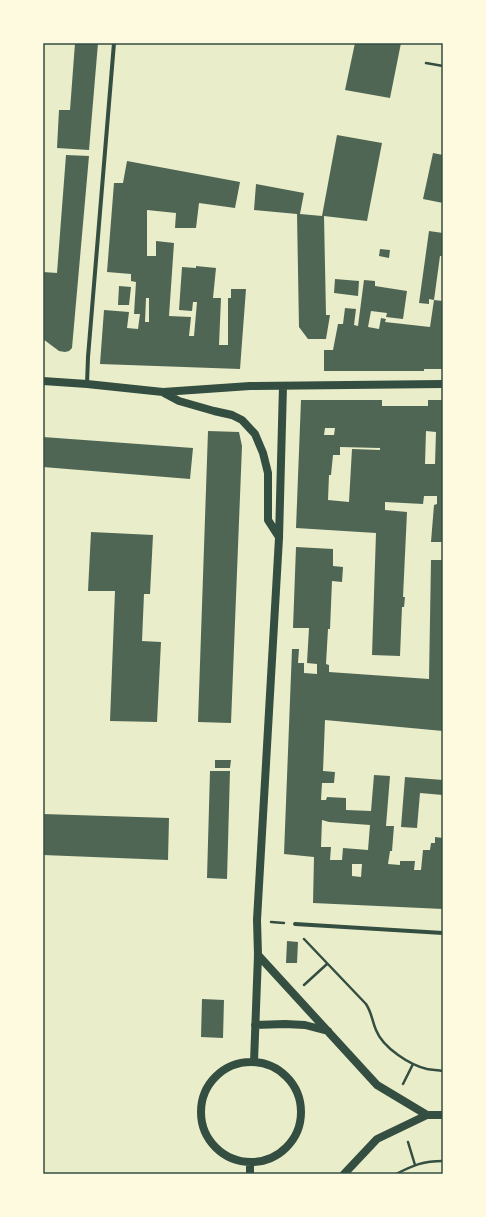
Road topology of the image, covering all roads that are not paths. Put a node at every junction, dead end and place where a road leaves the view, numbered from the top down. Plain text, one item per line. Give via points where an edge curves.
1 (114, 43) edge
2 (43, 381) edge
3 (87, 384) junction
4 (443, 384) edge
5 (283, 386) junction
6 (163, 392) junction
7 (279, 538) junction
8 (295, 924) road end
9 (443, 933) edge
10 (258, 955) junction
11 (255, 1025) junction
12 (328, 1031) junction
13 (254, 1062) junction
14 (427, 1115) junction
15 (443, 1116) edge
16 (250, 1163) junction
17 (250, 1174) edge
18 (344, 1174) edge

1 - 3 street
2 - 3 main road
3 - 6 main road
4 - 5 main road
5 - 6 main road
5 - 7 main road
6 - 7 main road via 180,401 232,415 242,420 255,434 268,474 268,520
7 - 10 main road via 257,920
8 - 9 street
10 - 11 main road
10 - 12 main road
11 - 12 main road via 305,1025
11 - 13 main road
12 - 14 main road via 377,1085
13 - 16 main road via 271,1066 286,1075 296,1089 302,1106 301,1123 294,1140 282,1153 267,1161
13 - 16 main road via 238,1063 212,1080 204,1094 201,1110 202,1126 209,1140 220,1152 234,1160
14 - 15 main road
14 - 18 main road via 377,1139
16 - 17 main road

